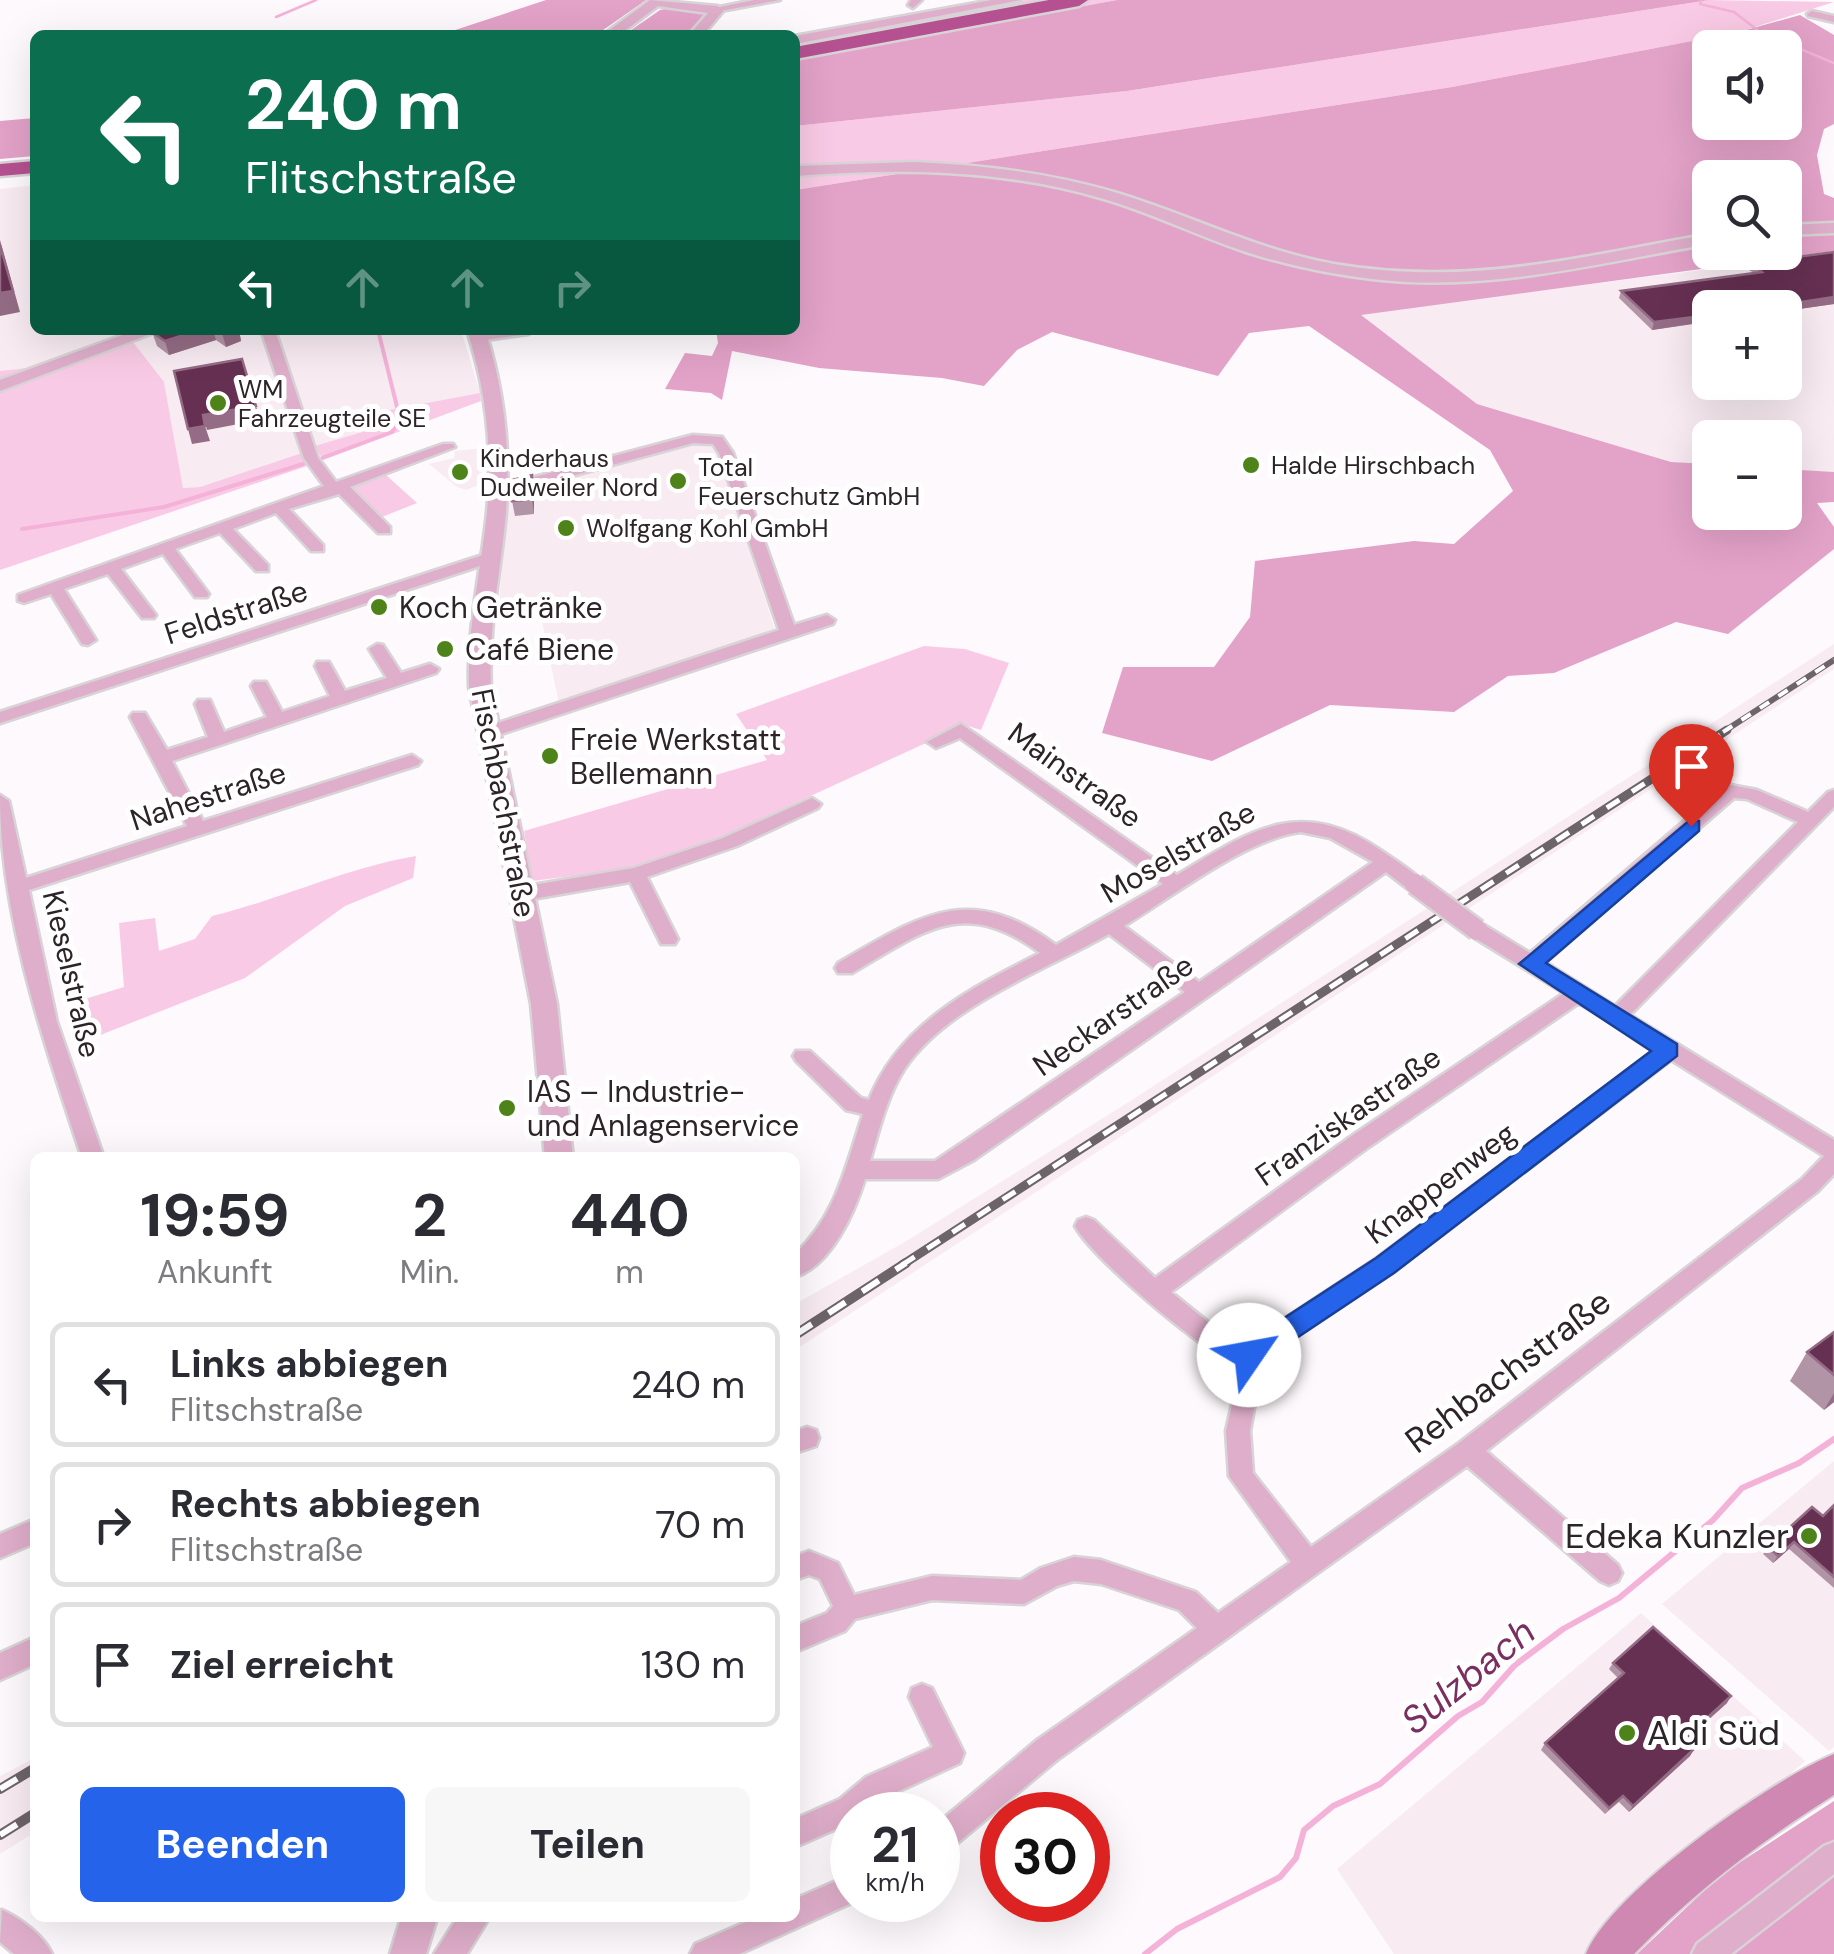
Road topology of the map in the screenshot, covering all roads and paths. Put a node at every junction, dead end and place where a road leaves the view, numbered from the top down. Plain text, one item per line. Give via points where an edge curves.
1 (774, 0) edge
2 (1014, 0) edge
3 (1055, 0) edge
4 (1079, 0) edge
5 (657, 1) edge
6 (723, 5) edge
7 (1812, 14) dead end
8 (1834, 20) edge
9 (617, 30) edge
10 (700, 30) edge
11 (800, 39) edge
12 (800, 50) edge
13 (800, 50) edge
14 (30, 164) edge
15 (0, 167) edge
16 (800, 171) edge
17 (1834, 228) edge
18 (1802, 229) edge
19 (1692, 243) edge
20 (138, 335) edge
21 (270, 335) edge
22 (478, 335) edge
23 (0, 386) edge
24 (448, 446) dead end
25 (339, 489) junction
26 (498, 491) junction
27 (282, 509) junction
28 (224, 529) junction
29 (384, 530) dead end
30 (317, 548) dead end
31 (167, 549) junction
32 (489, 558) junction
33 (112, 568) junction
34 (262, 568) dead end
35 (55, 588) junction
36 (201, 594) dead end
37 (24, 598) dead end
38 (148, 615) dead end
39 (827, 620) dead end
40 (788, 631) junction
41 (88, 640) dead end
42 (377, 648) dead end
43 (322, 666) dead end
44 (430, 668) dead end
45 (396, 679) junction
46 (260, 686) dead end
47 (340, 699) junction
48 (204, 704) dead end
49 (139, 717) dead end
50 (0, 718) edge
51 (277, 720) junction
52 (490, 732) junction
53 (218, 740) junction
54 (936, 742) dead end
55 (162, 758) junction
56 (412, 761) dead end
57 (1834, 796) edge
58 (0, 801) edge
59 (812, 804) dead end
60 (1810, 820) junction
61 (199, 830) junction
62 (1385, 863) junction
63 (636, 874) junction
64 (1177, 885) junction
65 (21, 886) junction
66 (521, 894) junction
67 (1110, 925) junction
68 (668, 939) dead end
69 (1056, 955) junction
70 (1530, 964) junction
71 (845, 968) dead end
72 (1199, 992) junction
73 (1578, 994) junction
74 (1617, 1016) junction
75 (1669, 1050) junction
76 (803, 1056) dead end
77 (874, 1109) junction
78 (1834, 1151) edge
79 (90, 1152) edge
80 (558, 1152) edge
81 (1834, 1160) edge
82 (859, 1170) junction
83 (1086, 1226) dead end
84 (800, 1263) edge
85 (1156, 1290) junction
86 (1244, 1368) junction
87 (1468, 1451) junction
88 (30, 1533) edge
89 (0, 1546) edge
90 (1308, 1563) junction
91 (800, 1566) edge
92 (1609, 1574) dead end
93 (847, 1610) junction
94 (1216, 1628) junction
95 (800, 1637) edge
96 (30, 1652) edge
97 (0, 1667) edge
98 (922, 1698) dead end
99 (1834, 1773) edge
100 (960, 1823) edge
101 (800, 1831) edge
102 (1834, 1856) edge
103 (830, 1898) edge
104 (800, 1912) edge
105 (417, 1922) edge
106 (471, 1922) edge
107 (769, 1922) edge
108 (2, 1925) edge
109 (36, 1954) edge
110 (408, 1954) edge
111 (449, 1954) edge
112 (704, 1954) edge
113 (1606, 1954) edge
114 (1707, 1954) edge

1 - 6 street
2 - 11 street
3 - 12 highway
4 - 13 highway
5 - 6 street
5 - 9 street
6 - 10 street
7 - 8 street
14 - 15 highway
16 - 19 street via 894,166 1015,175 1112,196 1287,258 1410,278 1547,272
17 - 18 street
20 - 23 street
21 - 25 street via 310,458
22 - 26 street, Fischbachstraße via 492,389
24 - 25 street
25 - 27 street
25 - 29 street
26 - 32 street, Fischbachstraße
26 - 40 street via 692,439 717,440
27 - 28 street
27 - 30 street
28 - 31 street
28 - 34 street
31 - 33 street
31 - 36 street
32 - 50 street, Feldstraße
32 - 52 street, Fischbachstraße via 477,654
33 - 35 street
33 - 38 street
35 - 37 street
35 - 41 street
39 - 40 street
40 - 52 street
42 - 45 street
43 - 47 street
44 - 45 street
45 - 47 street
46 - 51 street
47 - 51 street
48 - 53 street
49 - 55 street
51 - 53 street
52 - 66 street, Fischbachstraße
53 - 55 street
54 - 64 street, Mainstraße via 960,730
55 - 61 street
56 - 61 street, Nahestraße
57 - 60 street
58 - 65 street, Kieselstraße
59 - 63 street via 730,842
60 - 70 street via 1752,794 1730,792
60 - 74 street
61 - 65 street, Nahestraße
62 - 64 street, Moselstraße via 1332,830 1300,824 1268,834
62 - 70 street, Moselstraße, bridge
62 - 72 street, Neckarstraße
63 - 66 street
63 - 68 street
64 - 67 street, Moselstraße
65 - 79 street, Kieselstraße via 47,1022
66 - 80 street, Fischbachstraße via 544,1004
67 - 69 street, Moselstraße
67 - 72 street
69 - 71 street via 1001,923 964,912 916,928
69 - 77 street, Moselstraße via 913,1044
70 - 73 street, Moselstraße
72 - 82 street, Neckarstraße via 938,1170
73 - 74 street, Moselstraße
73 - 85 street, Franziskastraße
74 - 75 street, Moselstraße
75 - 78 street, Moselstraße
75 - 86 street, Knappenweg
76 - 77 street via 854,1104
77 - 82 street, Moselstraße
81 - 87 street, Rehbachstraße
82 - 84 street, Moselstraße via 841,1218
83 - 85 street
85 - 86 street
86 - 90 street via 1241,1476
87 - 90 street, Rehbachstraße
87 - 92 street
88 - 89 street
90 - 94 street, Rehbachstraße
91 - 93 street via 829,1570
93 - 94 street via 932,1588 1024,1592 1074,1570 1187,1600
93 - 95 street
94 - 100 street, Rehbachstraße via 1047,1750
96 - 97 street
98 - 101 street via 950,1754
99 - 113 main road via 1735,1836 1668,1890
102 - 114 street
103 - 104 street
105 - 110 street
106 - 111 street
107 - 112 street
108 - 109 street

